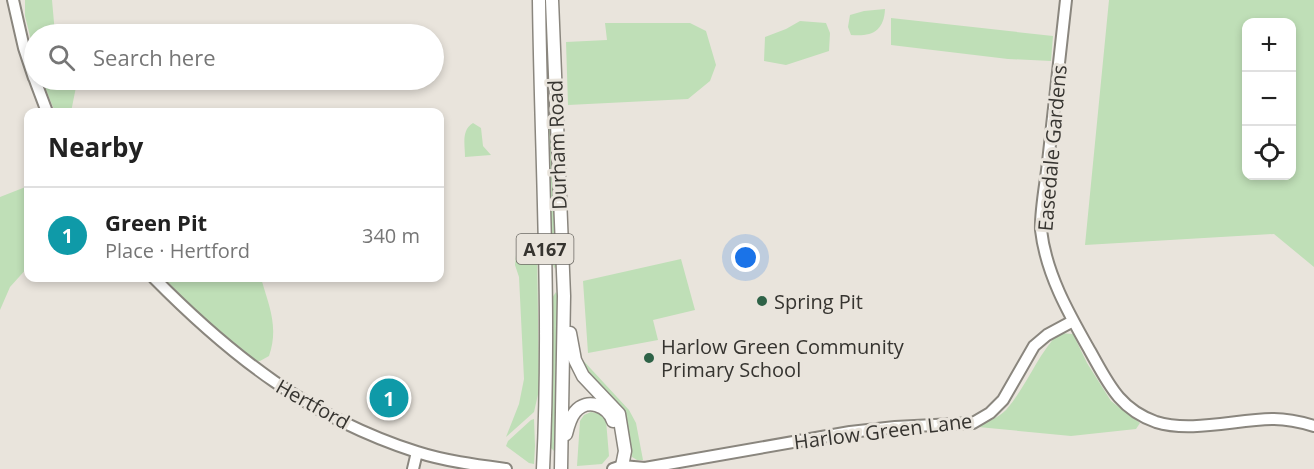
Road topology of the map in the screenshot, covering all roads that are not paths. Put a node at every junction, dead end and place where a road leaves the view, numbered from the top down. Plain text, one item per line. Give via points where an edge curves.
1 (14, 0) edge
2 (539, 0) edge
3 (552, 0) edge
4 (1066, 0) edge
5 (24, 48) edge
6 (39, 90) edge
7 (46, 108) edge
8 (158, 282) edge
9 (564, 296) junction
10 (1073, 321) junction
11 (1314, 426) edge
12 (565, 431) junction
13 (417, 452) junction
14 (561, 467) edge
15 (617, 468) edge
16 (412, 469) edge
17 (506, 469) edge
18 (543, 469) edge

1 - 5 street
2 - 18 main road, Durham Road / A167 via 547,329
3 - 9 main road, Durham Road / A167
4 - 10 street, Easedale Gardens via 1041,229 1049,269
6 - 7 street
8 - 13 street, Hertford via 227,347 286,391 352,427
9 - 12 main road, Durham Road / A167
9 - 15 main road via 575,360 583,376 619,414 625,451
10 - 11 street, Easedale Gardens via 1109,387 1146,417 1172,425 1273,419
10 - 15 street, Harlow Green Lane via 1034,346 1003,400 973,423 850,432 645,468
12 - 14 main road, Durham Road / A167
12 - 15 main road via 579,408 590,404 605,409 613,421
13 - 16 street
13 - 17 street, Hertford

